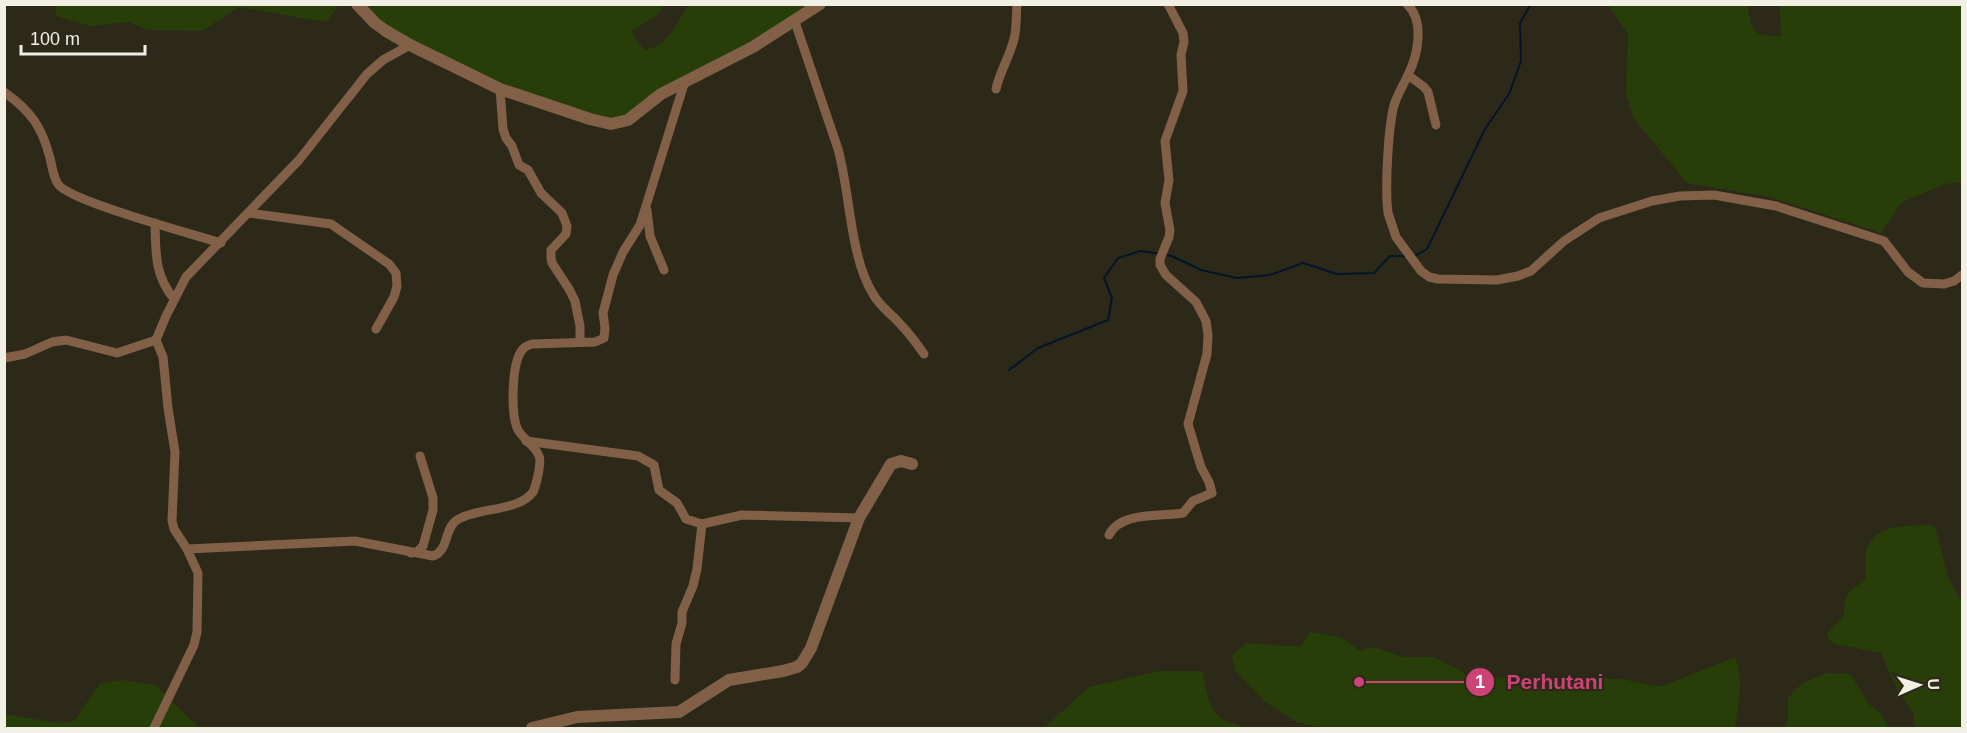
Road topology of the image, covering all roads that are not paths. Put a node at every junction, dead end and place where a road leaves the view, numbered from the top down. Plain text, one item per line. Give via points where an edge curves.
1 (357, 4) edge
2 (820, 4) edge
3 (1017, 4) edge
4 (1168, 4) edge
5 (1407, 4) edge
6 (795, 22) junction
7 (410, 45) junction
8 (1408, 75) junction
9 (685, 81) junction
10 (500, 89) junction
11 (996, 89) dead end
12 (4, 92) edge
13 (1436, 125) dead end
14 (646, 204) junction
15 (249, 213) junction
16 (155, 223) junction
17 (221, 243) junction
18 (664, 270) dead end
19 (1962, 275) edge
20 (174, 299) junction
21 (376, 329) dead end
22 (156, 340) junction
23 (580, 342) junction
24 (924, 354) dead end
25 (4, 358) edge
26 (526, 441) junction
27 (420, 456) dead end
28 (912, 465) dead end
29 (859, 518) junction
30 (702, 524) junction
31 (1109, 536) dead end
32 (187, 549) junction
33 (411, 554) junction
34 (675, 680) dead end
35 (166, 703) junction
36 (154, 729) edge
37 (161, 729) edge
38 (532, 729) edge

1 - 7 street via 375,23
2 - 6 street
3 - 11 street via 1014,39
4 - 31 street via 1183,33 1184,84 1166,141 1169,180 1165,203 1170,230 1160,259 1162,270 1196,302 1206,321 1207,354 1188,424 1212,493 1193,501 1183,513 1122,522
5 - 8 street via 1416,16 1419,33
6 - 9 street
6 - 24 street via 838,149 857,251 871,292
7 - 10 street
7 - 15 street via 383,60 360,81 311,146
8 - 13 street via 1428,92
8 - 19 street via 1393,112 1386,190 1388,213 1396,237 1429,277 1507,279 1531,271 1564,241 1599,218 1652,201 1714,195 1776,206 1884,241 1908,272 1923,283 1944,284
9 - 10 street via 627,120 611,124
9 - 14 street
10 - 23 street via 503,129 519,165 528,170 541,193 558,208 567,226 550,258 575,301
12 - 16 street via 41,128 60,187 70,194
14 - 18 street via 650,236
14 - 23 street via 640,225 613,275 603,313 604,338
15 - 17 street
15 - 21 street via 331,224 389,264 396,273 397,286
16 - 17 street
16 - 20 street via 159,274
17 - 20 street via 186,277
20 - 22 street
22 - 25 street via 117,353 58,340
22 - 32 street via 163,357 175,452 172,521
23 - 26 street via 532,344 520,353 513,407 517,427
26 - 30 street via 645,459 654,465 659,490 677,503 686,519
26 - 33 street via 540,461 535,487 527,497 516,504 457,520 436,556
27 - 33 street via 433,510 423,546
28 - 29 street via 901,461 891,464
29 - 30 street via 742,515
29 - 38 street via 811,648 797,667 729,680 679,712 577,717
30 - 34 street via 697,569 676,644
32 - 33 street via 355,542
32 - 35 street via 198,573 197,632
35 - 36 street
35 - 37 street

